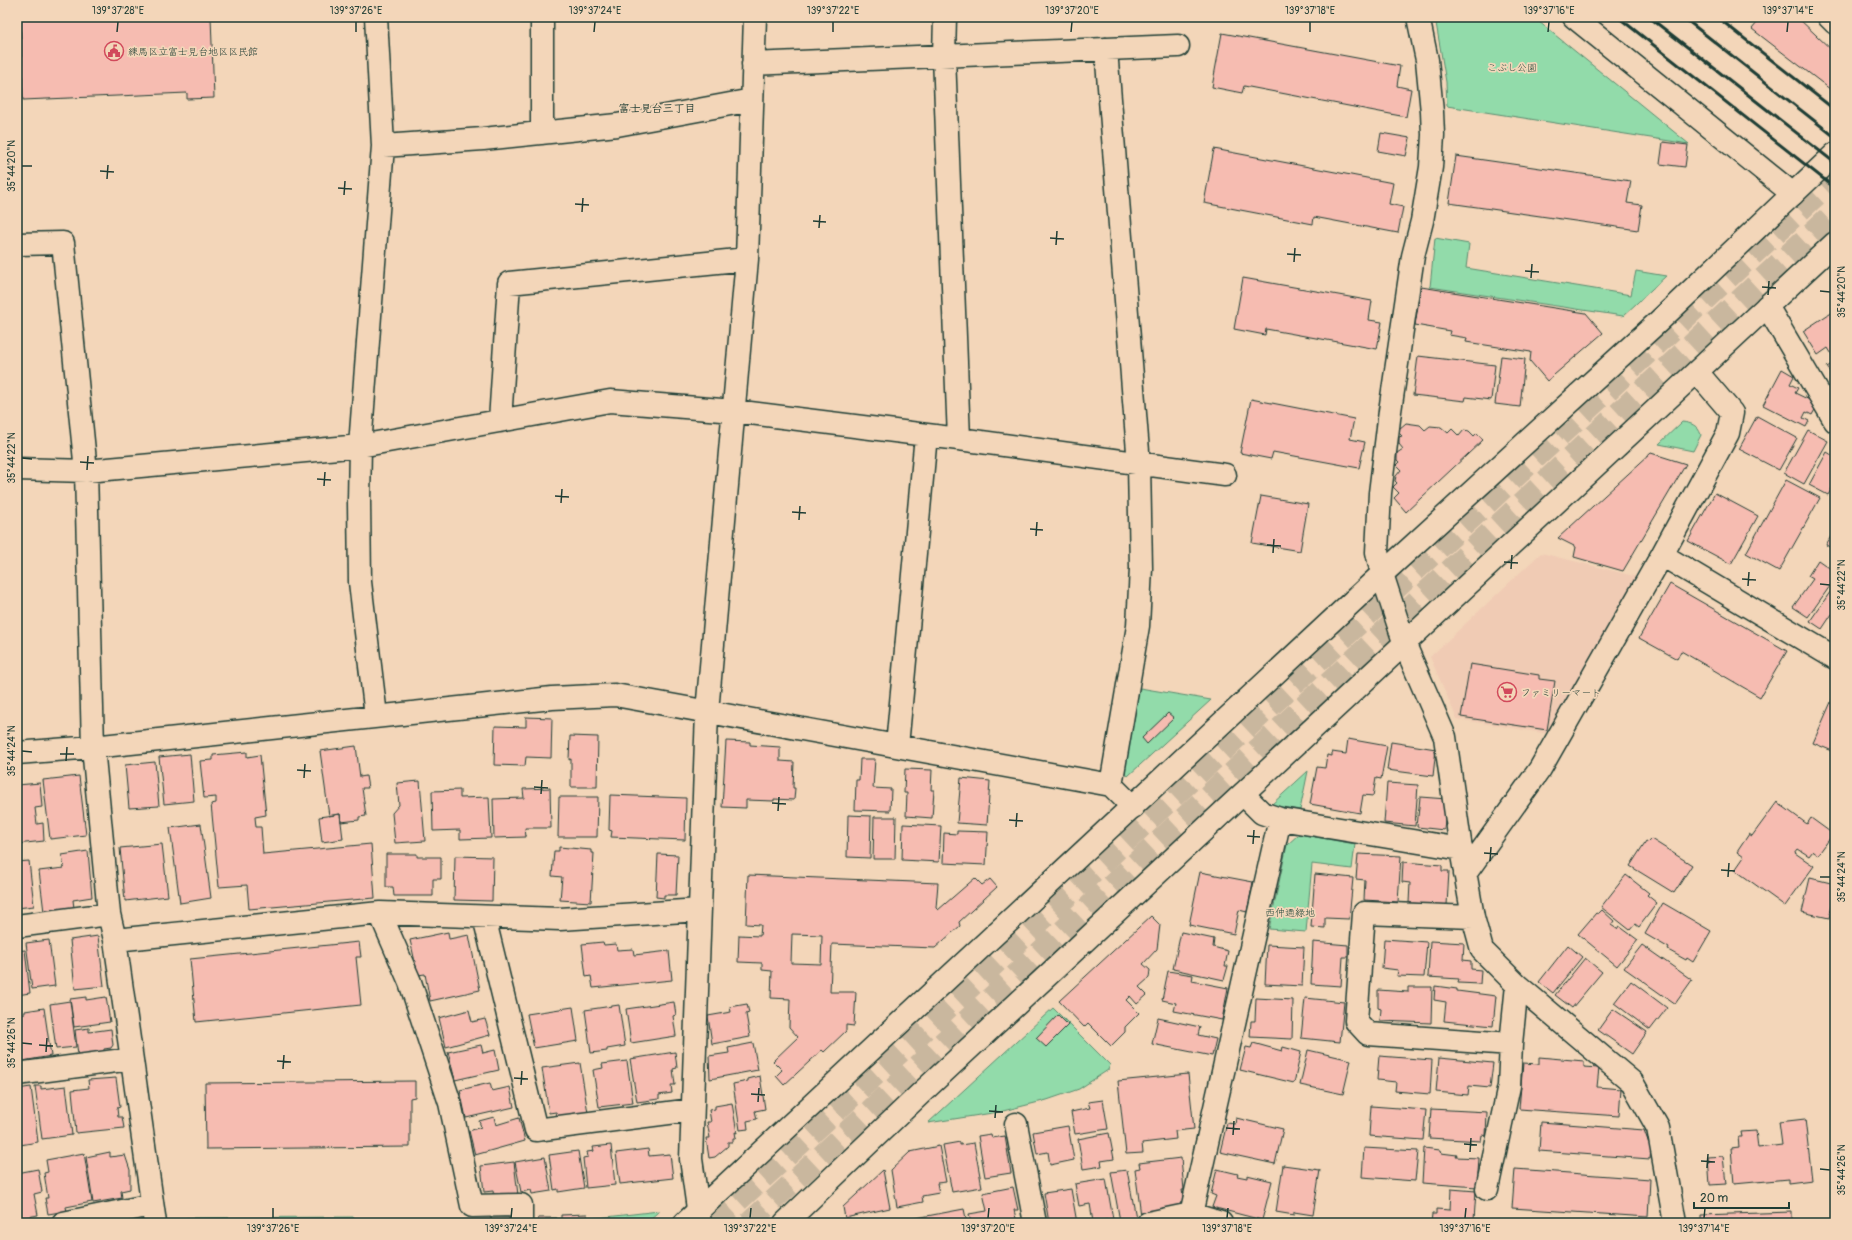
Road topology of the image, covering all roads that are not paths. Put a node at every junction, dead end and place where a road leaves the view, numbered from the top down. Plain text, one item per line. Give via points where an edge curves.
1 (376, 17) edge
2 (542, 17) edge
3 (755, 17) edge
4 (945, 17) edge
5 (1418, 17) edge
6 (1574, 17) edge
7 (1829, 17) edge
8 (1835, 23) edge
9 (1178, 46) dead end
10 (1106, 49) junction
11 (944, 56) junction
12 (753, 64) junction
13 (752, 100) junction
14 (542, 133) junction
15 (383, 146) junction
16 (1835, 154) edge
17 (1793, 194) junction
18 (17, 244) edge
19 (1835, 244) edge
20 (747, 259) junction
21 (1767, 306) junction
22 (1697, 372) junction
23 (734, 411) junction
24 (500, 421) junction
25 (1835, 421) edge
26 (926, 435) junction
27 (959, 439) junction
28 (360, 446) junction
29 (1139, 464) junction
30 (17, 469) edge
31 (86, 471) junction
32 (1225, 475) dead end
33 (1662, 555) junction
34 (1382, 574) junction
35 (1405, 645) junction
36 (1835, 658) edge
37 (707, 712) junction
38 (376, 716) junction
39 (897, 746) junction
40 (93, 747) junction
41 (17, 753) edge
42 (1111, 785) junction
43 (1244, 794) junction
44 (1133, 808) junction
45 (1280, 819) junction
46 (1461, 849) junction
47 (1465, 874) junction
48 (700, 910) junction
49 (380, 913) junction
50 (108, 914) junction
51 (484, 917) junction
52 (1473, 917) junction
53 (17, 926) edge
54 (115, 940) junction
55 (1516, 985) junction
56 (1511, 1044) junction
57 (131, 1059) junction
58 (17, 1074) edge
59 (692, 1110) junction
60 (1016, 1124) dead end
61 (1487, 1189) dead end
62 (153, 1214) edge
63 (1191, 1214) junction
64 (695, 1219) edge
65 (788, 1222) edge
66 (63, 1223) edge
67 (521, 1223) edge
68 (1035, 1223) edge
69 (1148, 1223) edge
70 (1220, 1223) edge
71 (1675, 1223) edge

1 - 15 street
2 - 14 street
3 - 12 street
4 - 11 street
5 - 34 street via 1427,60 1432,112 1431,167 1422,221 1412,256 1384,456 1377,552
6 - 17 street
7 - 8 street
9 - 10 street
10 - 11 street
10 - 29 street
11 - 12 street
11 - 27 street
12 - 13 street
13 - 14 street via 617,125
13 - 20 street
14 - 15 street
15 - 28 street
16 - 17 street
17 - 34 street via 1658,322
18 - 31 street via 63,243
19 - 21 street
20 - 23 street
20 - 24 street via 509,283
21 - 22 street
21 - 25 street
22 - 33 street via 1732,413 1728,432
22 - 35 street
23 - 24 street via 610,401
23 - 26 street
23 - 37 street
24 - 28 street
26 - 27 street
26 - 39 street
27 - 29 street
28 - 31 street
28 - 38 street via 360,582
29 - 32 street
29 - 42 street via 1141,568 1138,626
30 - 31 street
31 - 40 street
33 - 36 street
33 - 47 street via 1540,768
34 - 35 street
34 - 44 street
35 - 43 street
35 - 46 street via 1445,737
37 - 38 street via 615,695 552,698
37 - 39 street
37 - 48 street
38 - 40 street
39 - 42 street
40 - 41 street
40 - 50 street
42 - 44 street
43 - 45 street via 1262,813
43 - 65 street via 919,1095
44 - 64 street
45 - 46 street
45 - 63 street
46 - 47 street
47 - 52 street
48 - 51 street via 560,919
48 - 59 street
49 - 51 street
49 - 54 street
49 - 67 street via 410,982 450,1103 472,1206 521,1205
50 - 53 street
50 - 54 street
51 - 59 street via 536,1130
52 - 55 street via 1482,950
52 - 56 street via 1364,913 1356,1021 1368,1034
54 - 57 street
55 - 56 street
55 - 71 street via 1632,1082 1658,1128
56 - 61 street via 1509,1086
57 - 58 street
57 - 62 street
59 - 64 street via 691,1159
60 - 68 street
62 - 66 street
63 - 69 street
63 - 70 street

